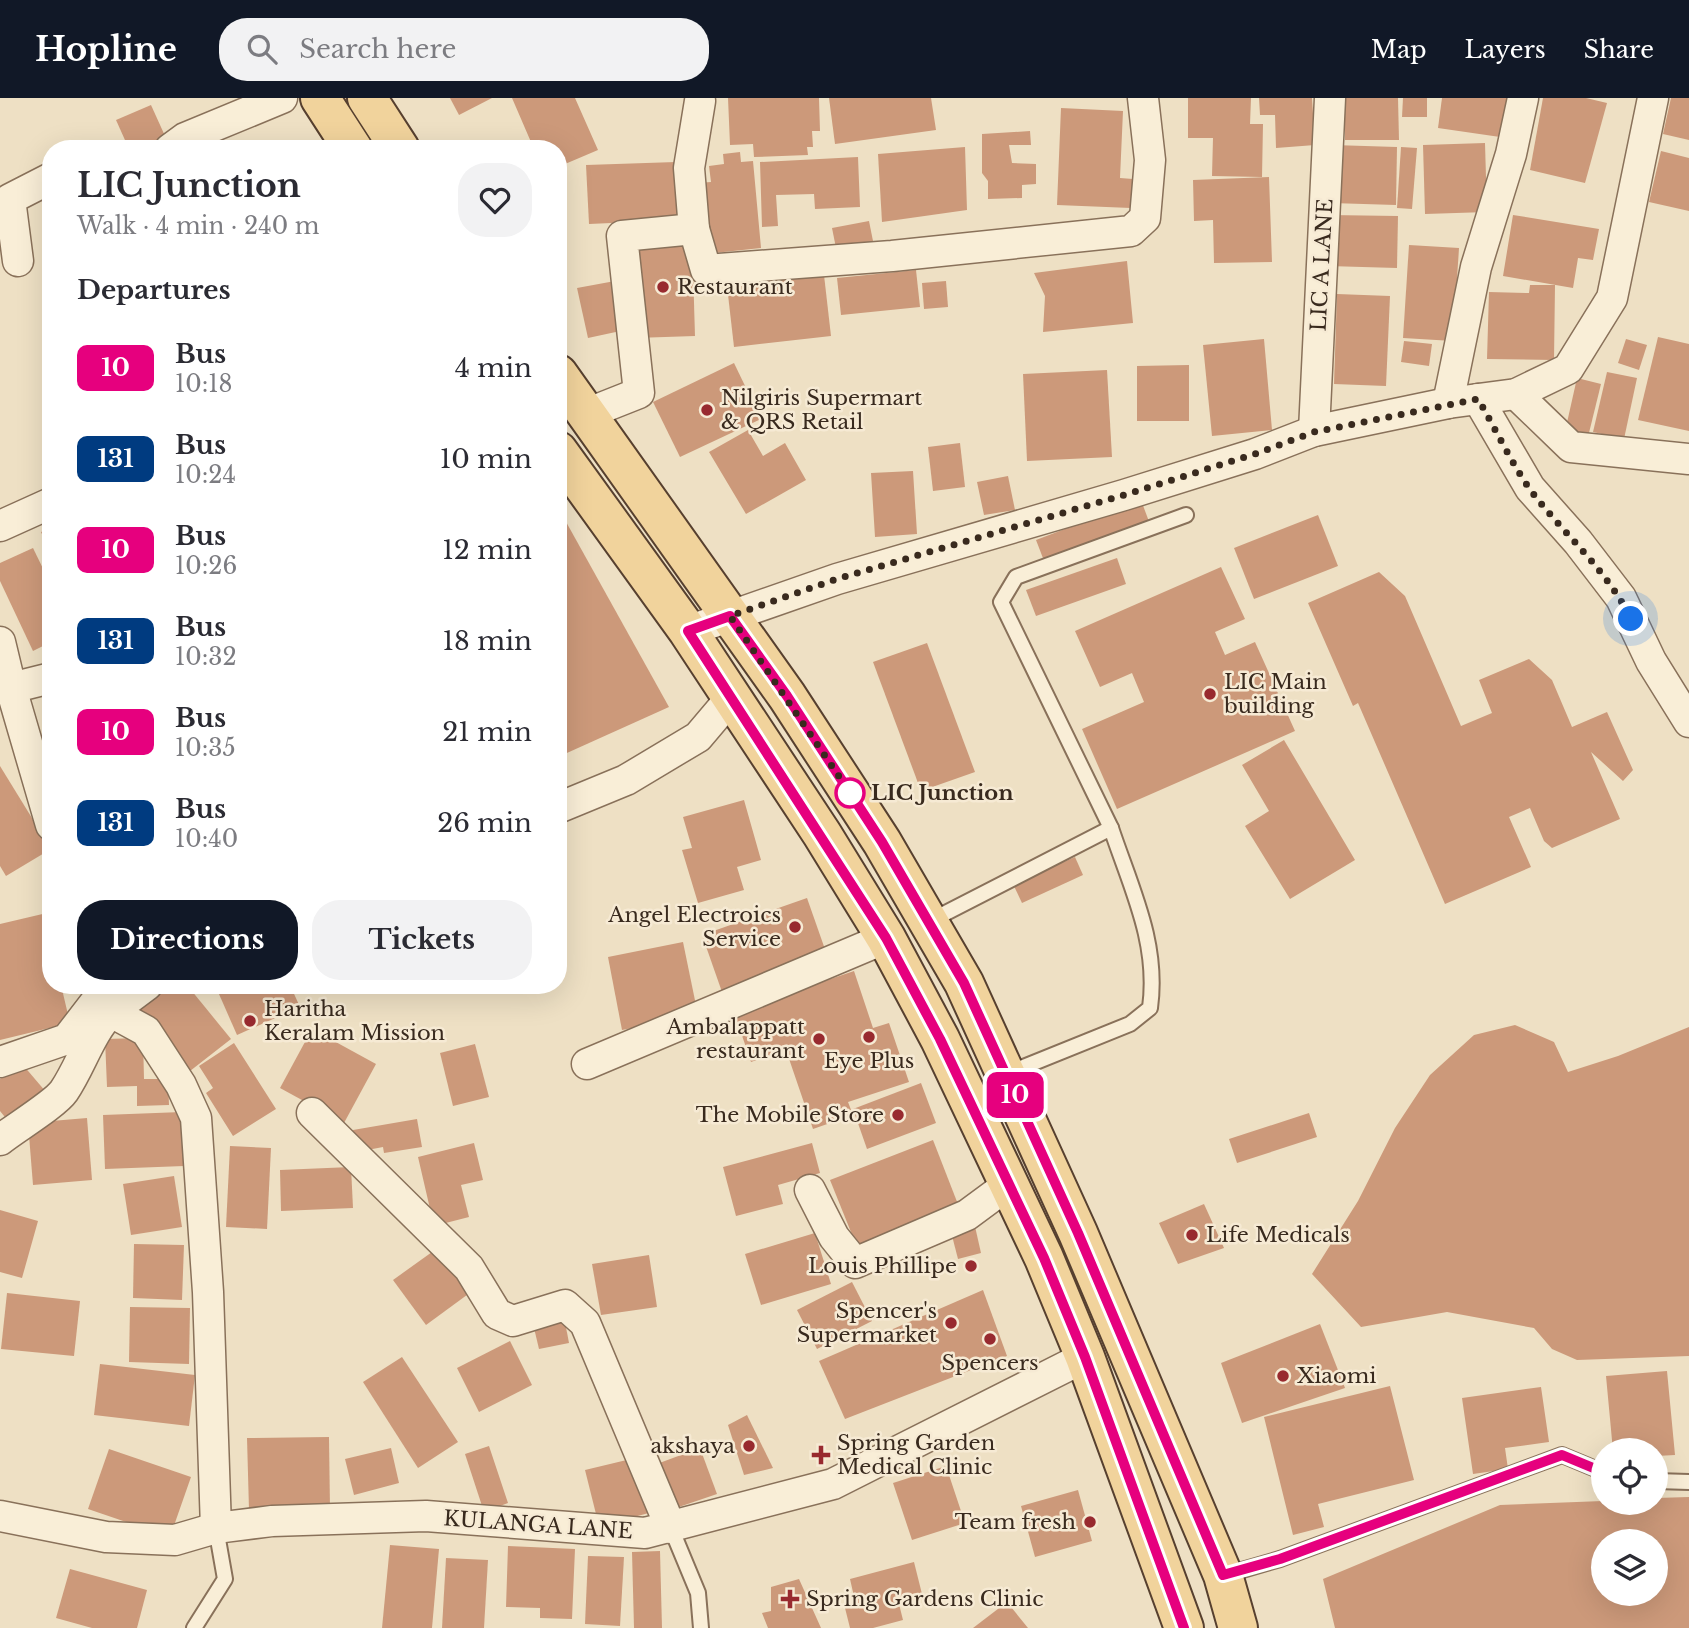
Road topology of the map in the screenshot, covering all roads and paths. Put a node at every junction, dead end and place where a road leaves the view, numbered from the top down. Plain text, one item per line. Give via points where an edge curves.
1 (282, 98) edge
2 (320, 98) edge
3 (367, 98) edge
4 (1143, 98) edge
5 (1330, 98) edge
6 (1523, 98) edge
7 (1653, 98) edge
8 (701, 101) dead end
9 (182, 140) edge
10 (348, 140) edge
11 (394, 140) edge
12 (42, 183) edge
13 (694, 229) junction
14 (18, 261) dead end
15 (567, 387) edge
16 (1516, 394) junction
17 (1478, 399) junction
18 (1448, 403) junction
19 (586, 414) junction
20 (1314, 432) junction
21 (1689, 459) edge
22 (567, 464) edge
23 (42, 507) edge
24 (1186, 515) dead end
25 (0, 526) edge
26 (730, 616) junction
27 (688, 631) junction
28 (0, 642) edge
29 (42, 680) edge
30 (11, 688) junction
31 (732, 698) junction
32 (1689, 722) edge
33 (11, 732) edge
34 (42, 804) edge
35 (567, 804) edge
36 (1111, 828) junction
37 (929, 922) junction
38 (886, 938) junction
39 (106, 996) edge
40 (0, 1062) edge
41 (587, 1064) dead end
42 (1006, 1074) junction
43 (312, 1113) dead end
44 (0, 1140) edge
45 (1009, 1184) junction
46 (810, 1190) dead end
47 (1085, 1357) junction
48 (1591, 1467) edge
49 (1668, 1481) edge
50 (1689, 1482) edge
51 (0, 1516) edge
52 (216, 1528) junction
53 (671, 1528) junction
54 (1223, 1575) junction
55 (194, 1628) edge
56 (701, 1628) edge
57 (1184, 1628) edge
58 (1238, 1628) edge

1 - 9 street
2 - 10 main road
3 - 11 main road
4 - 13 street via 1150,160 1145,218 1131,231 706,270
5 - 20 street, LIC A LANE
6 - 18 street via 1476,267
7 - 16 street via 1612,298 1568,369
8 - 13 street via 689,168
12 - 14 street via 10,200
13 - 19 street via 622,236 639,393
15 - 19 main road
16 - 17 street
16 - 21 street via 1571,447
17 - 18 street
17 - 32 street via 1530,488 1621,598 1651,660
18 - 20 street
19 - 26 main road
20 - 26 street
22 - 27 main road
23 - 25 street
24 - 36 lane via 1016,577 1001,602
26 - 27 street
26 - 37 main road via 860,808
27 - 31 main road
28 - 30 street
29 - 30 street
30 - 33 street
31 - 35 street via 698,737 626,780
31 - 38 main road
33 - 34 street
36 - 37 lane
36 - 42 lane via 1151,948 1150,1008 1130,1024
37 - 42 main road via 964,983
38 - 41 street
38 - 45 main road
39 - 40 street via 67,1039
39 - 44 street via 86,1055 62,1094
39 - 52 street via 146,1031 196,1118 208,1292
42 - 54 main road
43 - 53 street via 469,1268 497,1314 513,1321 565,1305 585,1323
45 - 46 street via 967,1215 855,1262 834,1237
45 - 47 main road
47 - 53 street, KULANGA LANE via 833,1484
47 - 57 main road
48 - 54 lane via 1562,1455 1280,1559
49 - 50 lane
51 - 52 street, KULANGA LANE via 106,1537 175,1540
52 - 53 street, KULANGA LANE via 272,1521 426,1516 598,1531 645,1533
52 - 55 lane via 225,1578
53 - 56 lane via 698,1593
54 - 58 main road

